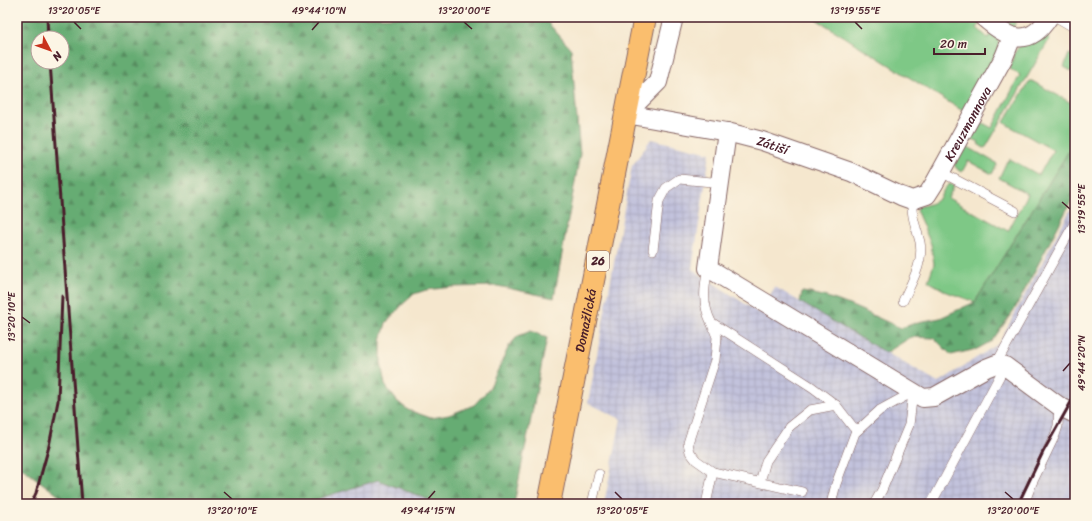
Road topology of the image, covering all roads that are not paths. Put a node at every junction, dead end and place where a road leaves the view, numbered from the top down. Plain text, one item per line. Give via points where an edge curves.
1 (645, 17) edge
2 (674, 17) edge
3 (983, 17) edge
4 (1049, 17) edge
5 (1056, 17) edge
6 (1075, 28) edge
7 (1012, 37) junction
8 (626, 114) junction
9 (727, 132) junction
10 (941, 172) junction
11 (720, 177) junction
12 (912, 200) junction
13 (1015, 211) dead end
14 (1075, 222) edge
15 (653, 250) dead end
16 (708, 268) junction
17 (903, 301) dead end
18 (711, 322) junction
19 (1001, 365) junction
20 (913, 392) junction
21 (836, 405) junction
22 (1069, 410) edge
23 (859, 429) junction
24 (713, 472) junction
25 (599, 474) dead end
26 (760, 482) junction
27 (802, 492) dead end
28 (549, 504) edge
29 (592, 504) edge
30 (706, 504) edge
31 (831, 504) edge
32 (874, 504) edge
33 (931, 504) edge
34 (1024, 504) edge

1 - 8 main road, Domažlická / 26
2 - 8 street via 658,82
3 - 7 street
4 - 7 street via 1036,33 1023,38
5 - 6 lane
7 - 10 street, Kreuzmannova via 1004,58
8 - 9 street, Zátiší
8 - 28 main road, Domažlická / 26
9 - 11 street
9 - 12 street, Zátiší via 762,141 851,172
10 - 12 street, Kreuzmannova via 927,195
10 - 13 lane
11 - 15 lane via 712,182 679,179 666,188 659,201
11 - 16 street
12 - 17 lane via 911,213 920,243 920,255 918,268
14 - 19 lane
16 - 18 lane via 704,298
16 - 20 street
18 - 21 lane
18 - 24 lane via 717,337 715,360 688,443 690,452 696,460
19 - 20 street via 986,368 934,397 923,398
19 - 22 street
19 - 33 lane
20 - 23 lane via 880,410
20 - 32 lane via 909,425
21 - 23 lane via 853,427
21 - 26 lane via 810,410 789,427 766,461
22 - 34 lane via 1058,426
23 - 31 lane via 855,433
24 - 26 lane
24 - 30 lane
25 - 29 lane
26 - 27 lane

